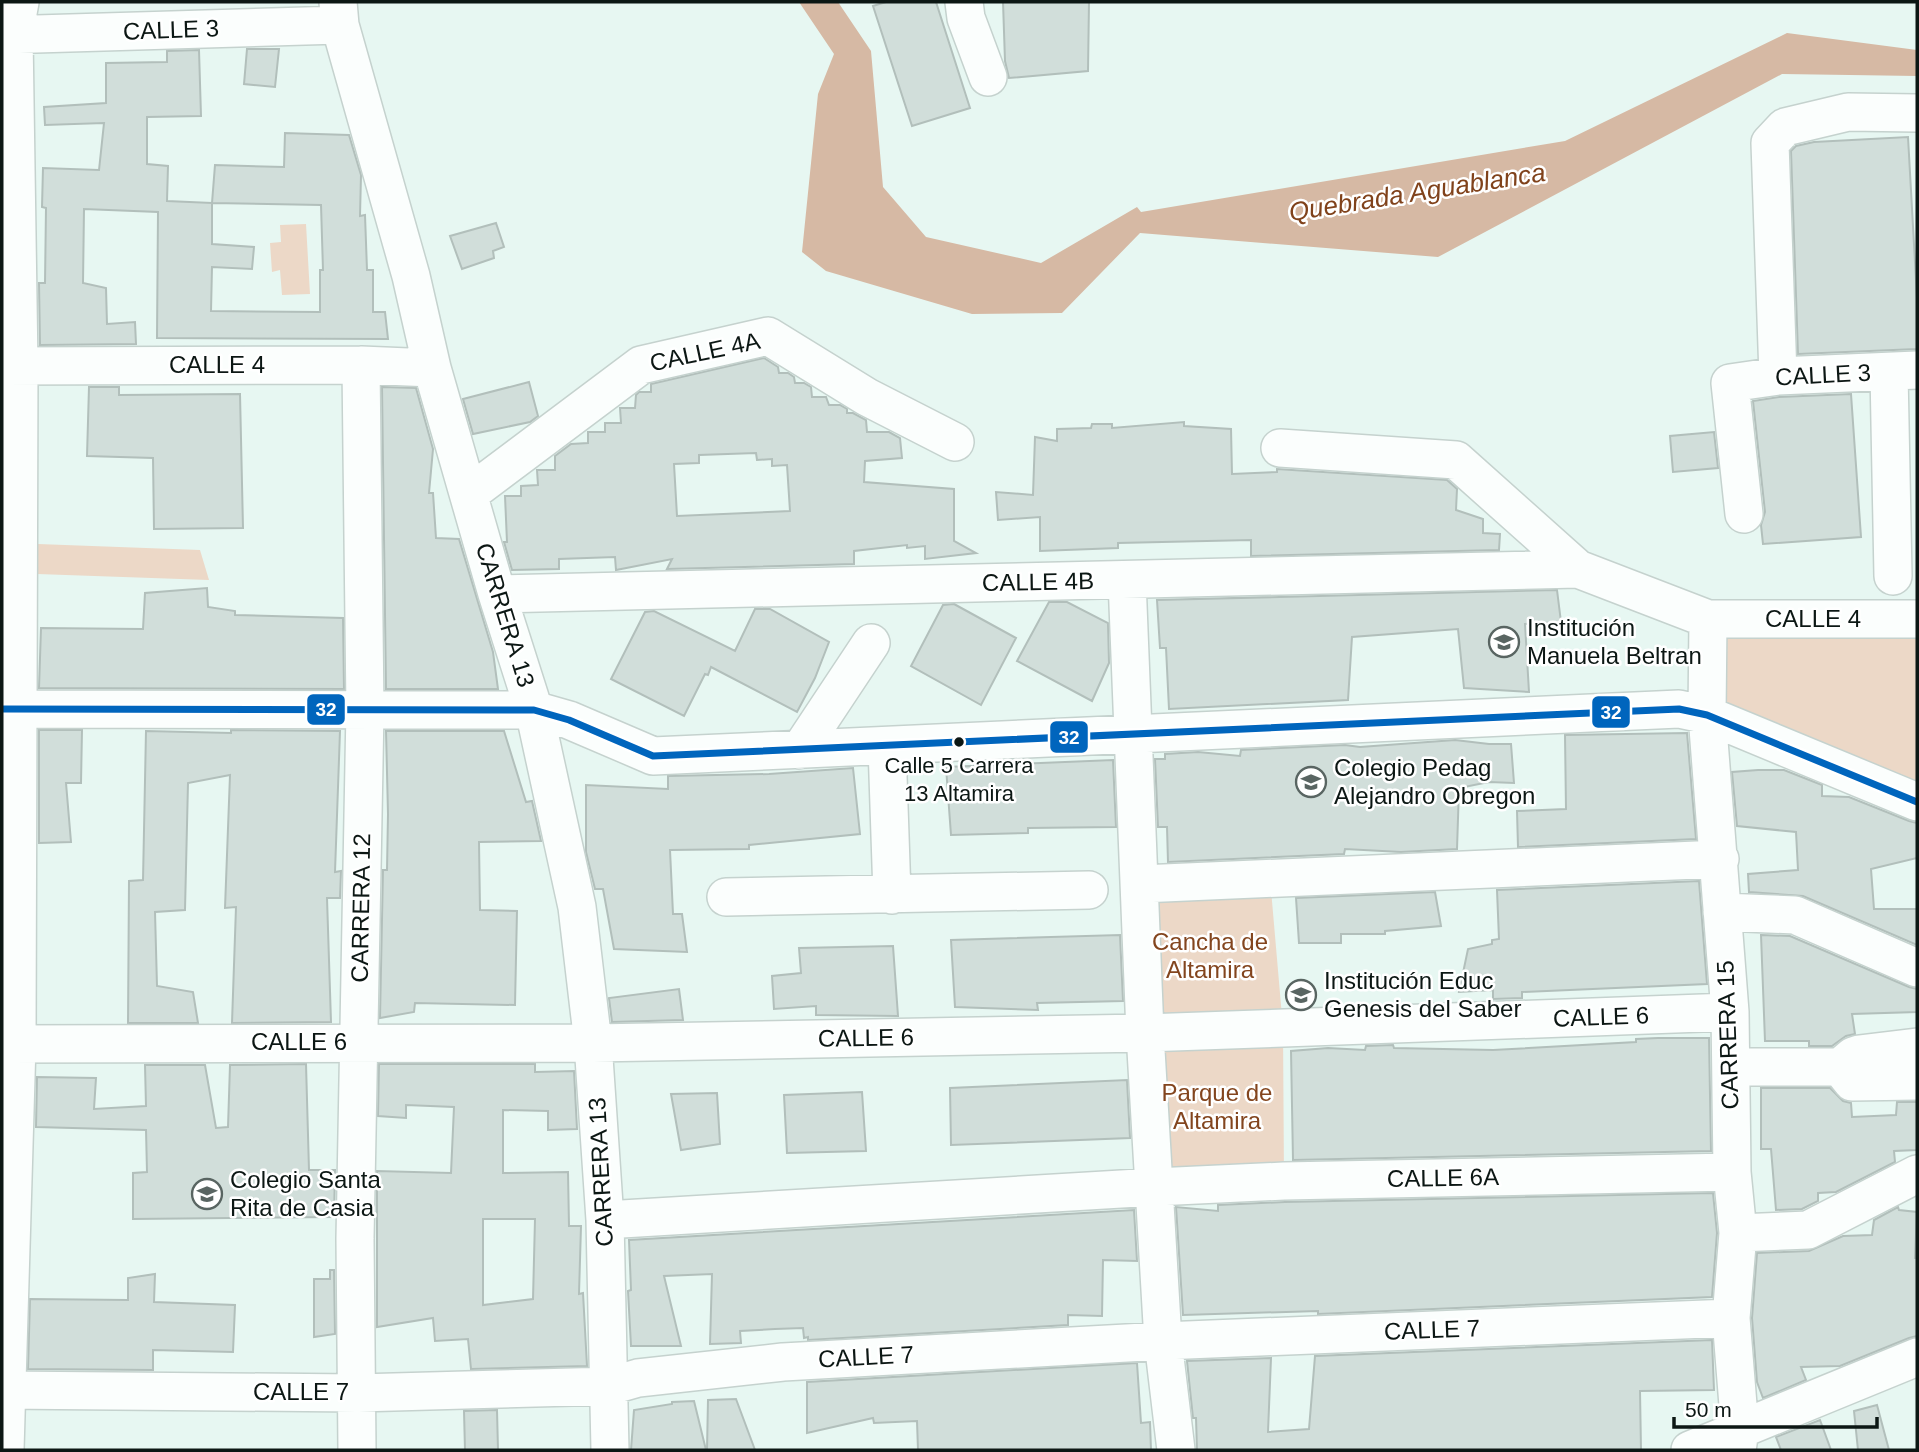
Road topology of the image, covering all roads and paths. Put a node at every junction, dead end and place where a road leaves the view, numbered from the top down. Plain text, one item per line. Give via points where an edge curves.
1 (964, 2) edge
2 (339, 13) edge
3 (12, 24) edge
4 (988, 77) dead end
5 (1917, 113) edge
6 (361, 365) junction
7 (11, 366) edge
8 (432, 368) junction
9 (1903, 371) edge
10 (1778, 376) junction
11 (956, 442) dead end
12 (1280, 448) dead end
13 (469, 494) junction
14 (1744, 514) dead end
15 (1578, 569) junction
16 (1893, 576) dead end
17 (1127, 580) junction
18 (498, 594) junction
19 (1708, 619) junction
20 (1917, 619) edge
21 (871, 643) dead end
22 (10, 709) edge
23 (365, 710) junction
24 (534, 710) junction
25 (1707, 715) junction
26 (1135, 734) junction
27 (887, 746) junction
28 (800, 750) junction
29 (1917, 802) edge
30 (1720, 859) junction
31 (1141, 884) junction
32 (1089, 890) dead end
33 (892, 895) junction
34 (726, 897) dead end
35 (1722, 912) junction
36 (1917, 968) edge
37 (1730, 1012) junction
38 (1144, 1032) junction
39 (359, 1042) junction
40 (593, 1043) junction
41 (9, 1044) edge
42 (1917, 1047) edge
43 (1732, 1067) junction
44 (1840, 1067) junction
45 (1917, 1081) edge
46 (1732, 1172) junction
47 (1917, 1174) edge
48 (1155, 1187) junction
49 (605, 1220) junction
50 (1738, 1233) junction
51 (1731, 1318) junction
52 (1163, 1341) junction
53 (1917, 1357) edge
54 (610, 1386) junction
55 (4, 1390) edge
56 (358, 1393) junction
57 (1738, 1440) edge
58 (5, 1450) edge
59 (357, 1450) edge
60 (610, 1450) edge
61 (1176, 1450) edge
62 (1690, 1450) edge

1 - 4 street
2 - 3 street, CALLE 3
2 - 8 street, CARRERA 13
3 - 7 street
5 - 10 street via 1848,111 1785,127 1770,143
6 - 7 street, CALLE 4
6 - 8 street, CALLE 4
6 - 23 street, CARRERA 12
7 - 22 street
8 - 13 street, CARRERA 13
9 - 10 street, CALLE 3
9 - 16 street
10 - 14 street, CALLE 3 via 1730,383
11 - 13 street, CALLE 4A via 867,397 768,336 641,365
12 - 15 street via 1456,460
13 - 18 street, CARRERA 13
15 - 17 street, CALLE 4B
15 - 19 street
17 - 18 street, CALLE 4B
17 - 26 street
18 - 24 street, CARRERA 13
19 - 20 street, CALLE 4
19 - 25 street, CARRERA 15
21 - 28 street
22 - 23 street
22 - 41 street
23 - 24 street
23 - 39 street, CARRERA 12
24 - 28 street via 653,755
24 - 40 street, CARRERA 13 via 577,907
25 - 26 street via 1679,709
25 - 29 street
25 - 30 street, CARRERA 15
26 - 27 street
26 - 31 street
27 - 28 street
27 - 33 street
30 - 31 street
30 - 35 street, CARRERA 15
31 - 38 street
32 - 33 street
33 - 34 street
35 - 36 street via 1795,915
35 - 37 street, CARRERA 15
37 - 38 street, CALLE 6
37 - 43 street, CARRERA 15
38 - 40 street, CALLE 6
38 - 48 street
39 - 40 street, CALLE 6
39 - 41 street, CALLE 6
39 - 56 street, CARRERA 12
40 - 49 street, CARRERA 13
41 - 55 street
42 - 44 street via 1859,1054
43 - 44 street
43 - 46 street, CARRERA 15
44 - 45 street via 1852,1082
46 - 48 street, CALLE 6A
46 - 50 street, CARRERA 15
47 - 50 street via 1808,1230
48 - 49 street
48 - 52 street
49 - 54 street, CARRERA 13
50 - 51 street, CARRERA 15
51 - 52 street, CALLE 7
51 - 57 street, CARRERA 15
52 - 54 street, CALLE 7 via 783,1362 638,1378
52 - 61 street
53 - 57 street
54 - 56 street, CALLE 7
54 - 60 street, CARRERA 13
55 - 56 street, CALLE 7
55 - 58 street
56 - 59 street, CARRERA 12
57 - 62 street

